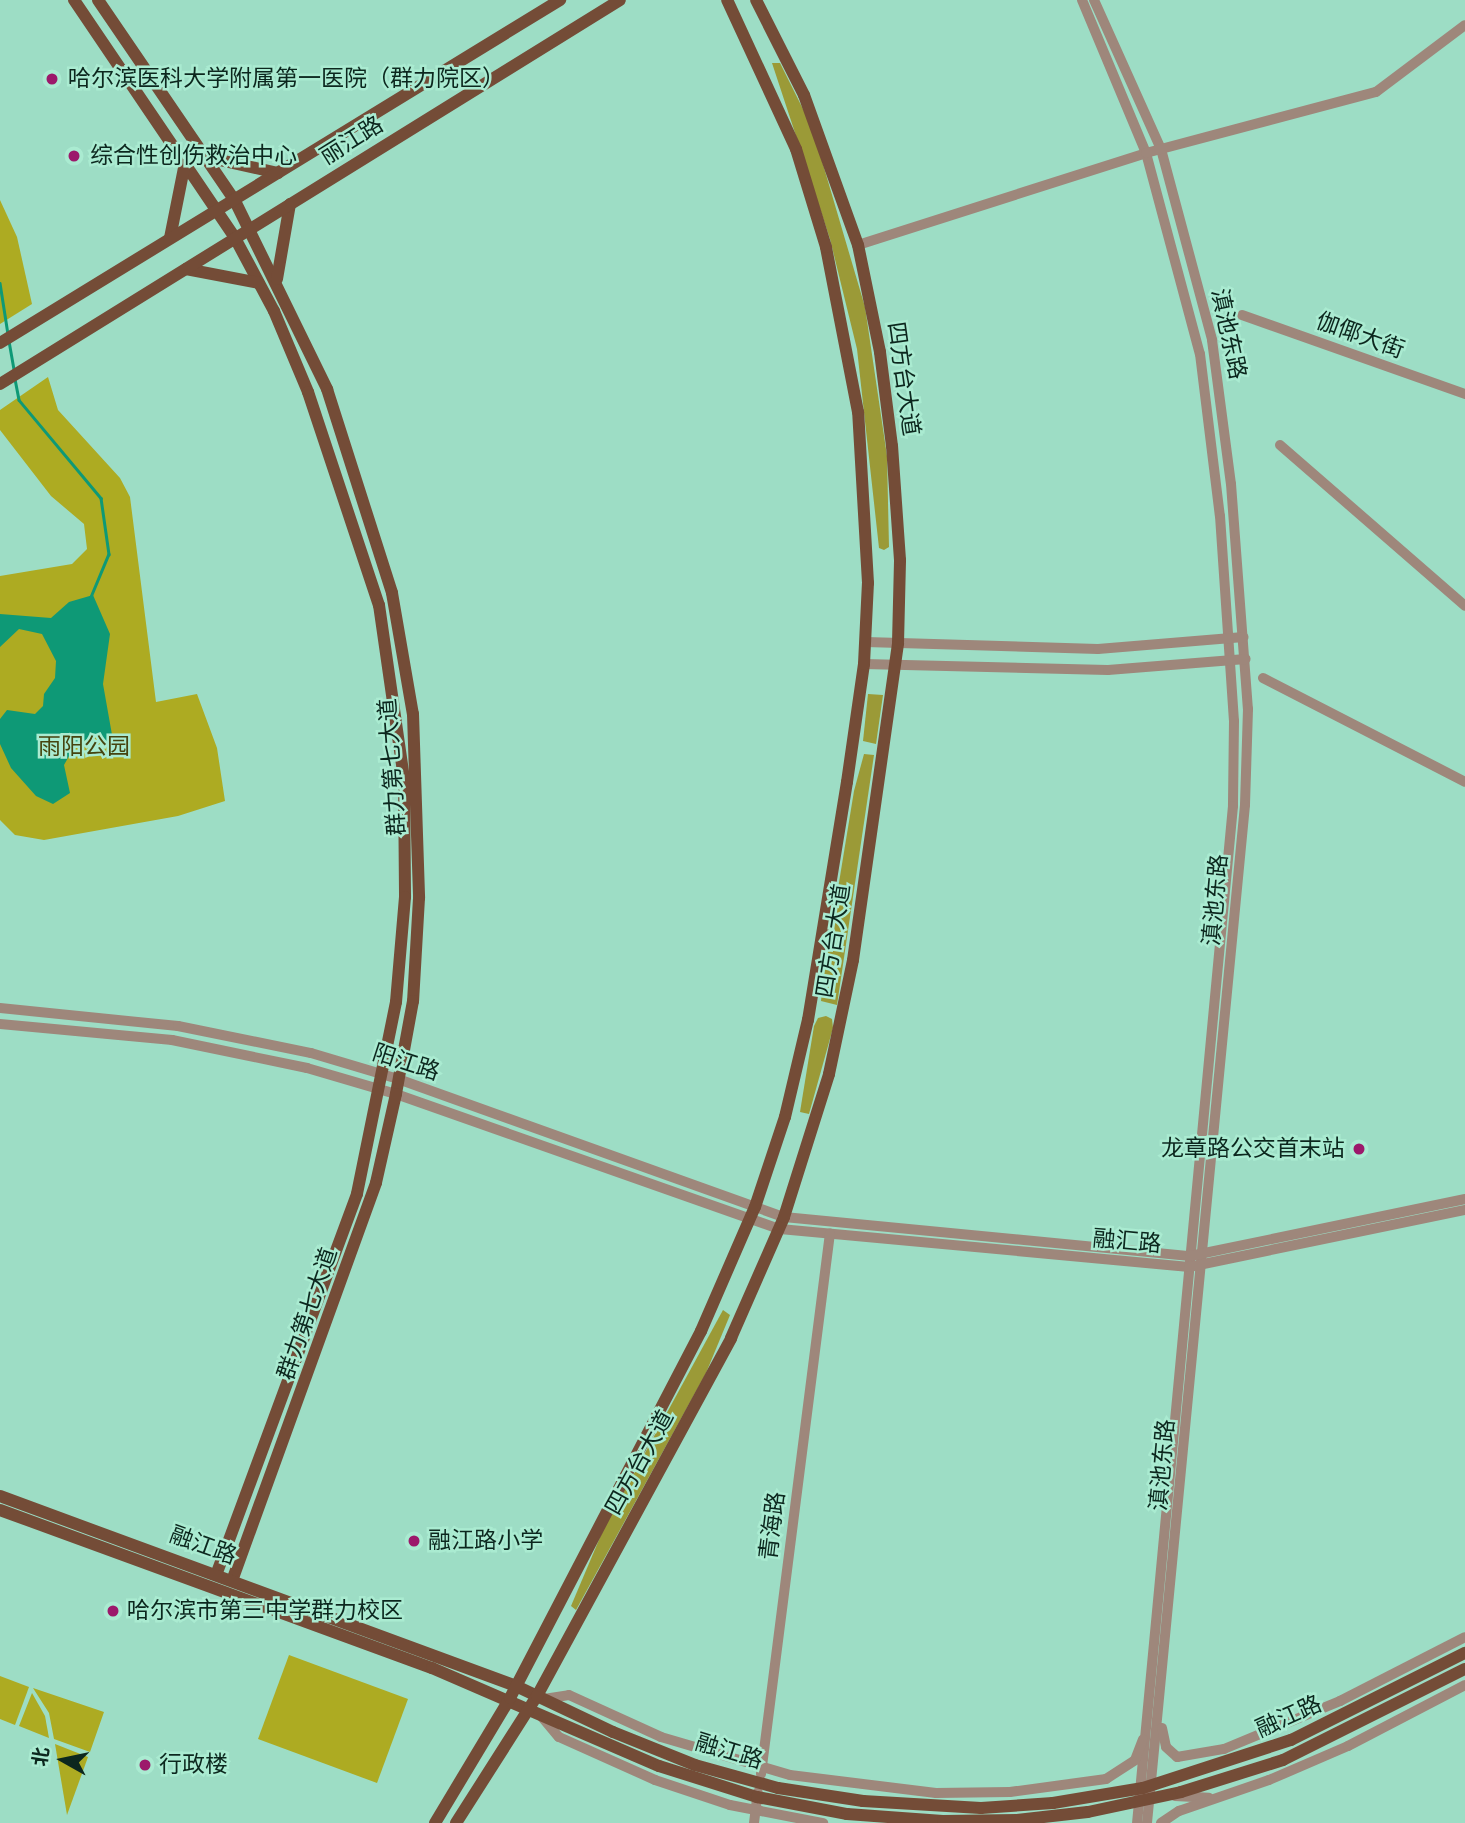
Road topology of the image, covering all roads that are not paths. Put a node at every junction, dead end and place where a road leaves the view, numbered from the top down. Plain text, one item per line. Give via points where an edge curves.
1 (75, 0) edge
2 (98, 0) edge
3 (560, 0) edge
4 (620, 0) edge
5 (726, 0) edge
6 (756, 0) edge
7 (1082, 0) edge
8 (1094, 0) edge
9 (1465, 25) edge
10 (1161, 149) junction
11 (1146, 153) junction
12 (206, 157) junction
13 (185, 163) junction
14 (278, 173) junction
15 (234, 199) junction
16 (290, 204) junction
17 (216, 210) junction
18 (251, 228) junction
19 (170, 238) junction
20 (234, 238) junction
21 (858, 245) junction
22 (186, 268) junction
23 (277, 279) junction
24 (259, 283) junction
25 (1242, 315) dead end
26 (0, 343) edge
27 (0, 384) edge
28 (1465, 394) edge
29 (1280, 446) dead end
30 (1465, 606) edge
31 (1244, 637) junction
32 (1229, 639) junction
33 (866, 642) junction
34 (898, 643) junction
35 (1246, 659) junction
36 (1231, 661) junction
37 (864, 664) junction
38 (897, 665) junction
39 (1263, 678) dead end
40 (1465, 782) edge
41 (0, 1008) edge
42 (0, 1024) edge
43 (383, 1074) junction
44 (398, 1079) junction
45 (380, 1089) junction
46 (396, 1094) junction
47 (1465, 1199) edge
48 (755, 1208) junction
49 (1465, 1210) edge
50 (749, 1222) junction
51 (782, 1223) junction
52 (830, 1233) junction
53 (1202, 1259) junction
54 (1189, 1262) junction
55 (0, 1496) edge
56 (0, 1510) edge
57 (217, 1573) junction
58 (233, 1578) junction
59 (1465, 1636) edge
60 (1465, 1653) edge
61 (1465, 1669) edge
62 (1465, 1685) edge
63 (513, 1692) junction
64 (537, 1703) junction
65 (1150, 1708) junction
66 (1160, 1716) junction
67 (1224, 1749) junction
68 (748, 1765) junction
69 (668, 1769) junction
70 (762, 1769) junction
71 (714, 1770) junction
72 (1189, 1774) junction
73 (683, 1790) junction
74 (758, 1790) junction
75 (1147, 1793) junction
76 (1168, 1795) junction
77 (1214, 1799) junction
78 (755, 1811) junction
79 (1088, 1811) junction
80 (435, 1823) edge
81 (456, 1823) edge
82 (754, 1823) edge
83 (823, 1823) edge
84 (1072, 1823) edge
85 (1137, 1823) edge
86 (1147, 1823) edge
87 (1161, 1823) edge

1 - 13 main road, 群力第七大道
2 - 12 main road, 群力第七大道
3 - 14 main road, 丽江路
4 - 16 main road, 丽江路
5 - 33 main road, 四方台大道 via 796,149 844,327 865,499
6 - 21 main road, 四方台大道 via 804,95
7 - 11 street, 滇池东路
8 - 10 street, 滇池东路
9 - 10 street via 1376,92
10 - 11 street
10 - 31 street, 滇池东路 via 1212,340 1226,432
11 - 21 street
11 - 32 street, 滇池东路 via 1200,354 1214,455
12 - 14 main road
12 - 15 main road, 群力第七大道
13 - 17 main road, 群力第七大道
13 - 19 main road
14 - 15 main road, 丽江路
15 - 17 main road, 丽江路
15 - 18 main road, 群力第七大道
16 - 18 main road, 丽江路
16 - 23 main road
17 - 19 main road, 丽江路
17 - 20 main road, 群力第七大道
18 - 20 main road, 丽江路
18 - 23 main road, 群力第七大道
19 - 26 main road, 丽江路
20 - 22 main road, 丽江路
20 - 24 main road, 群力第七大道
21 - 34 main road, 四方台大道 via 880,352 892,446 900,560
22 - 24 main road
22 - 27 main road, 丽江路
23 - 44 main road, 群力第七大道 via 327,389 359,482 392,593 413,714 419,898 413,1002
24 - 43 main road, 群力第七大道 via 308,392 351,514 379,604 398,714 404,778 405,897 396,1002
25 - 28 street, 伽倻大街
29 - 30 street
31 - 32 street
31 - 35 street, 滇池东路
32 - 34 street via 1098,649
32 - 36 street, 滇池东路
33 - 34 street
33 - 37 main road, 四方台大道
34 - 38 main road, 四方台大道
35 - 36 street
35 - 53 street, 滇池东路 via 1245,805
36 - 38 street via 1108,670
36 - 54 street, 滇池东路 via 1233,806
37 - 38 street
37 - 48 main road, 四方台大道 via 808,1020 785,1117
38 - 51 main road, 四方台大道 via 841,1025
39 - 40 street
41 - 43 street, 阳江路 via 205,1030
42 - 45 street, 阳江路 via 216,1047
43 - 44 street, 阳江路
43 - 45 main road, 群力第七大道
44 - 46 main road, 群力第七大道
44 - 48 street, 阳江路
45 - 46 street, 阳江路
45 - 57 main road, 群力第七大道 via 357,1194
46 - 50 street, 阳江路
46 - 58 main road, 群力第七大道 via 376,1183
47 - 53 street, 融汇路
48 - 50 main road, 四方台大道
48 - 51 street, 阳江路
49 - 53 street, 融汇路
50 - 51 street, 阳江路
50 - 63 main road, 四方台大道 via 701,1331
51 - 52 street, 融汇路
51 - 54 street, 融汇路
51 - 64 main road, 四方台大道 via 713,1373
52 - 54 street, 融汇路
52 - 70 street, 青海路
53 - 54 street, 融汇路
53 - 66 street, 滇池东路
54 - 65 street, 滇池东路
55 - 57 main road, 融江路
56 - 63 main road, 融江路
57 - 58 main road, 融江路
58 - 63 main road, 融江路
59 - 67 street via 1340,1701
60 - 72 main road, 融江路 via 1291,1740
61 - 76 main road, 融江路 via 1283,1760
62 - 77 street via 1348,1746
63 - 64 main road, 融江路
63 - 80 main road, 四方台大道
64 - 68 street via 569,1695 661,1737
64 - 69 main road, 融江路
64 - 71 main road, 融江路
64 - 73 street via 559,1737
64 - 81 main road, 四方台大道
65 - 70 street via 1135,1760 1117,1774 1088,1784 936,1793 857,1786
65 - 75 street, 滇池东路
66 - 67 street via 1170,1754 1185,1759
66 - 75 street, 滇池东路
67 - 72 street
68 - 70 street
68 - 71 street
69 - 73 street
69 - 74 main road, 融江路
70 - 74 street, 青海路
71 - 74 main road, 融江路
72 - 75 main road, 融江路
73 - 78 street
74 - 75 main road, 融江路 via 981,1808
74 - 78 street, 青海路
74 - 79 main road, 融江路 via 848,1814 943,1821
75 - 76 main road, 融江路
75 - 79 main road, 融江路
75 - 85 street, 滇池东路
75 - 86 street, 滇池东路
76 - 77 street
77 - 87 street via 1179,1811
78 - 82 street, 青海路
78 - 83 street
79 - 84 street

